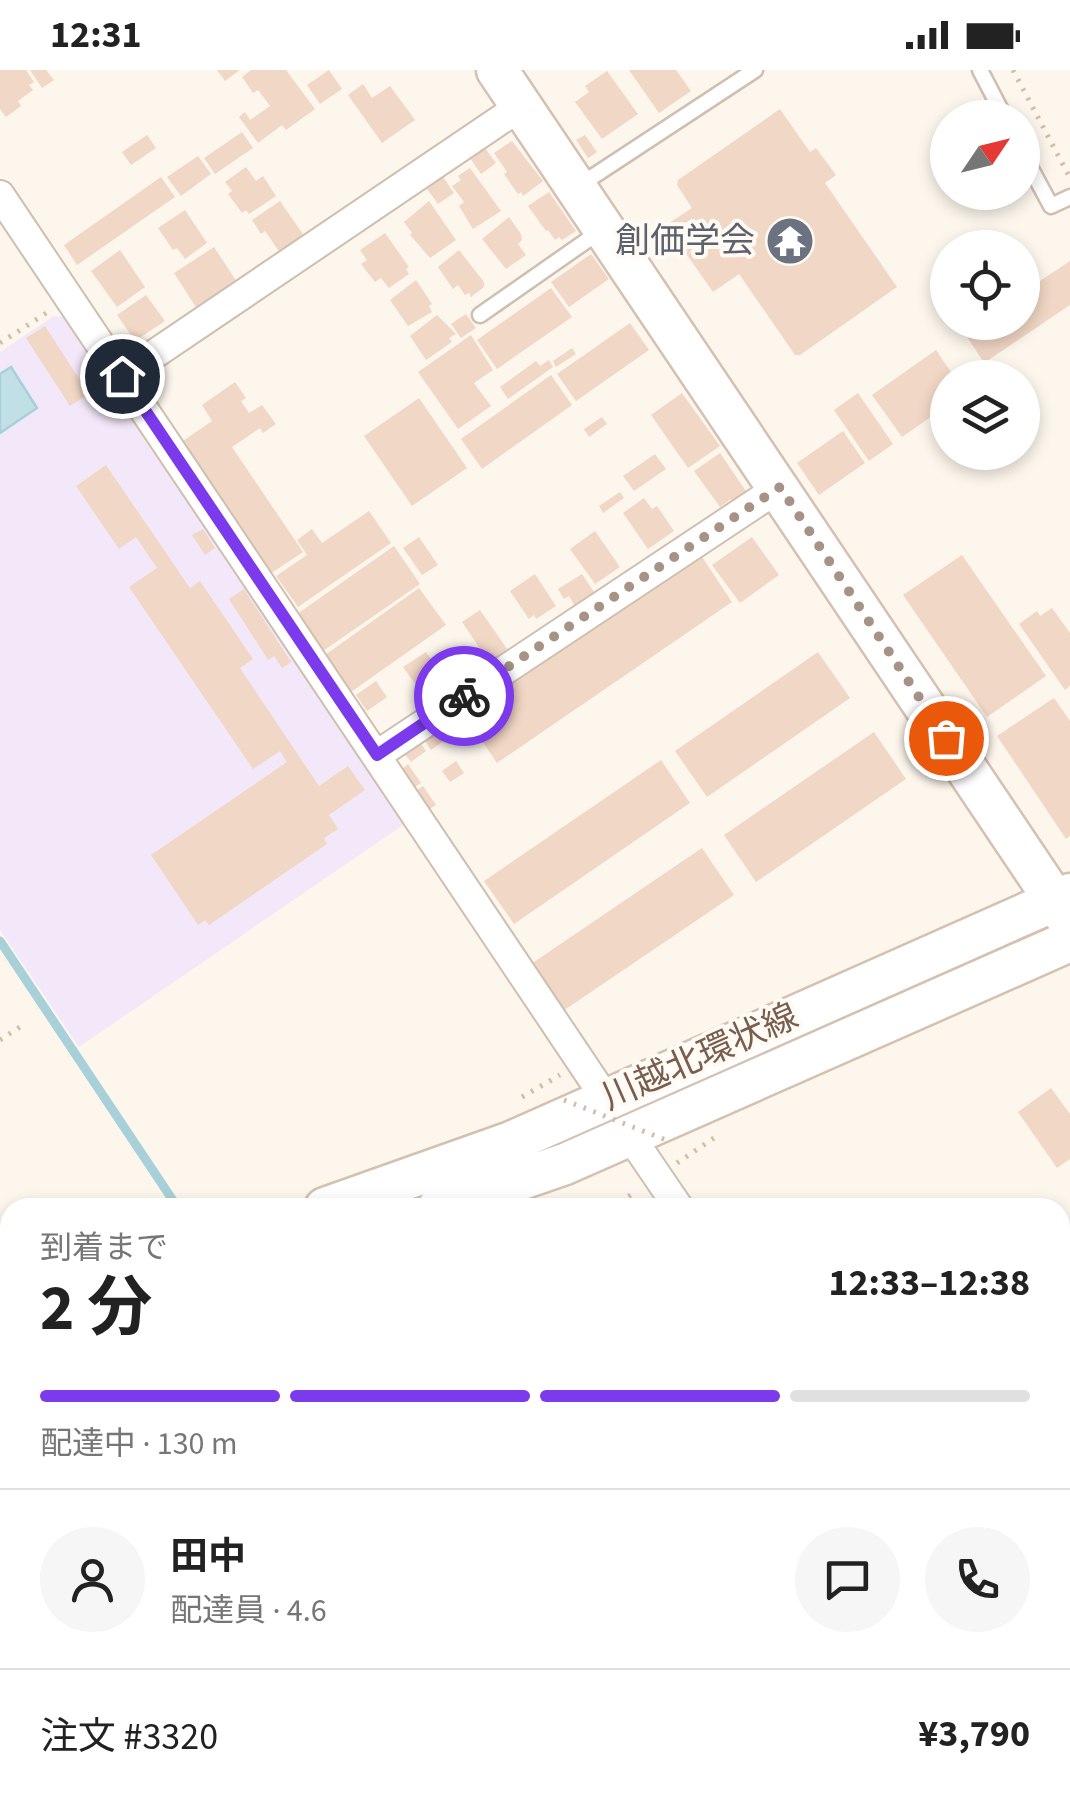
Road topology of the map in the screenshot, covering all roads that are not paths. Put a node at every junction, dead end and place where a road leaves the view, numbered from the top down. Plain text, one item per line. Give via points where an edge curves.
1 (497, 70) edge
2 (756, 70) edge
3 (980, 70) edge
4 (995, 100) edge
5 (522, 106) junction
6 (1040, 186) edge
7 (576, 187) junction
8 (0, 196) edge
9 (1070, 197) edge
10 (604, 228) junction
11 (480, 316) dead end
12 (122, 376) junction
13 (780, 487) junction
14 (377, 755) junction
15 (1065, 906) edge
16 (1070, 941) edge
17 (606, 1099) junction
18 (648, 1138) junction
19 (353, 1198) edge
20 (467, 1198) edge
21 (675, 1198) edge

1 - 5 main road
2 - 7 lane
3 - 4 lane
5 - 7 main road
5 - 12 street
6 - 9 lane via 1051,206
7 - 10 main road
8 - 12 street
10 - 11 lane
10 - 13 main road
12 - 14 street
13 - 14 street
13 - 15 main road
14 - 17 street
15 - 17 main road, 川越北環状線
16 - 18 main road, 川越北環状線
17 - 19 main road, 川越北環状線 via 511,1142
18 - 20 main road, 川越北環状線
18 - 21 street

